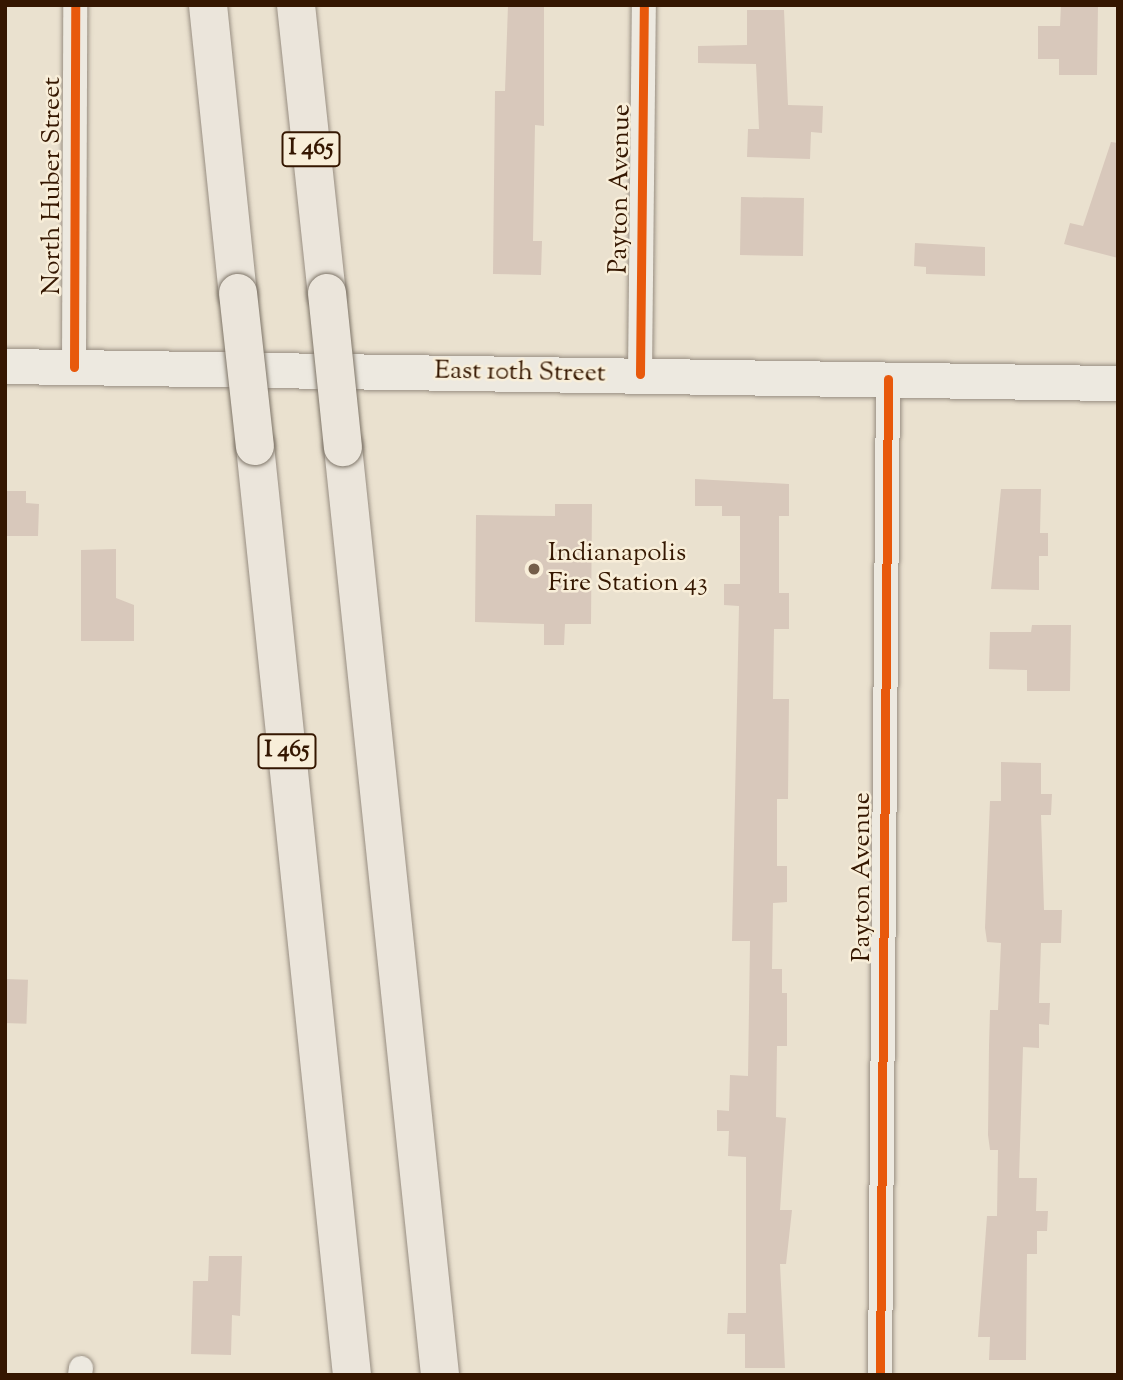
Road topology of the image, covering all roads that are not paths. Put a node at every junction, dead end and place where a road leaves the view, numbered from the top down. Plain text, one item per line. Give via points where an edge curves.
1 (75, 5) edge
2 (208, 5) edge
3 (296, 5) edge
4 (644, 5) edge
5 (5, 366) edge
6 (74, 367) junction
7 (640, 374) junction
8 (888, 379) junction
9 (1118, 383) edge
10 (352, 1375) edge
11 (440, 1375) edge
12 (880, 1375) edge

1 - 6 street, North Huber Street
2 - 10 highway, I 465, bridge
3 - 11 highway, I 465, bridge
4 - 7 street, Payton Avenue
5 - 6 main road, East 10th Street
6 - 7 main road, East 10th Street
7 - 8 main road, East 10th Street
8 - 9 main road, East 10th Street
8 - 12 street, Payton Avenue

